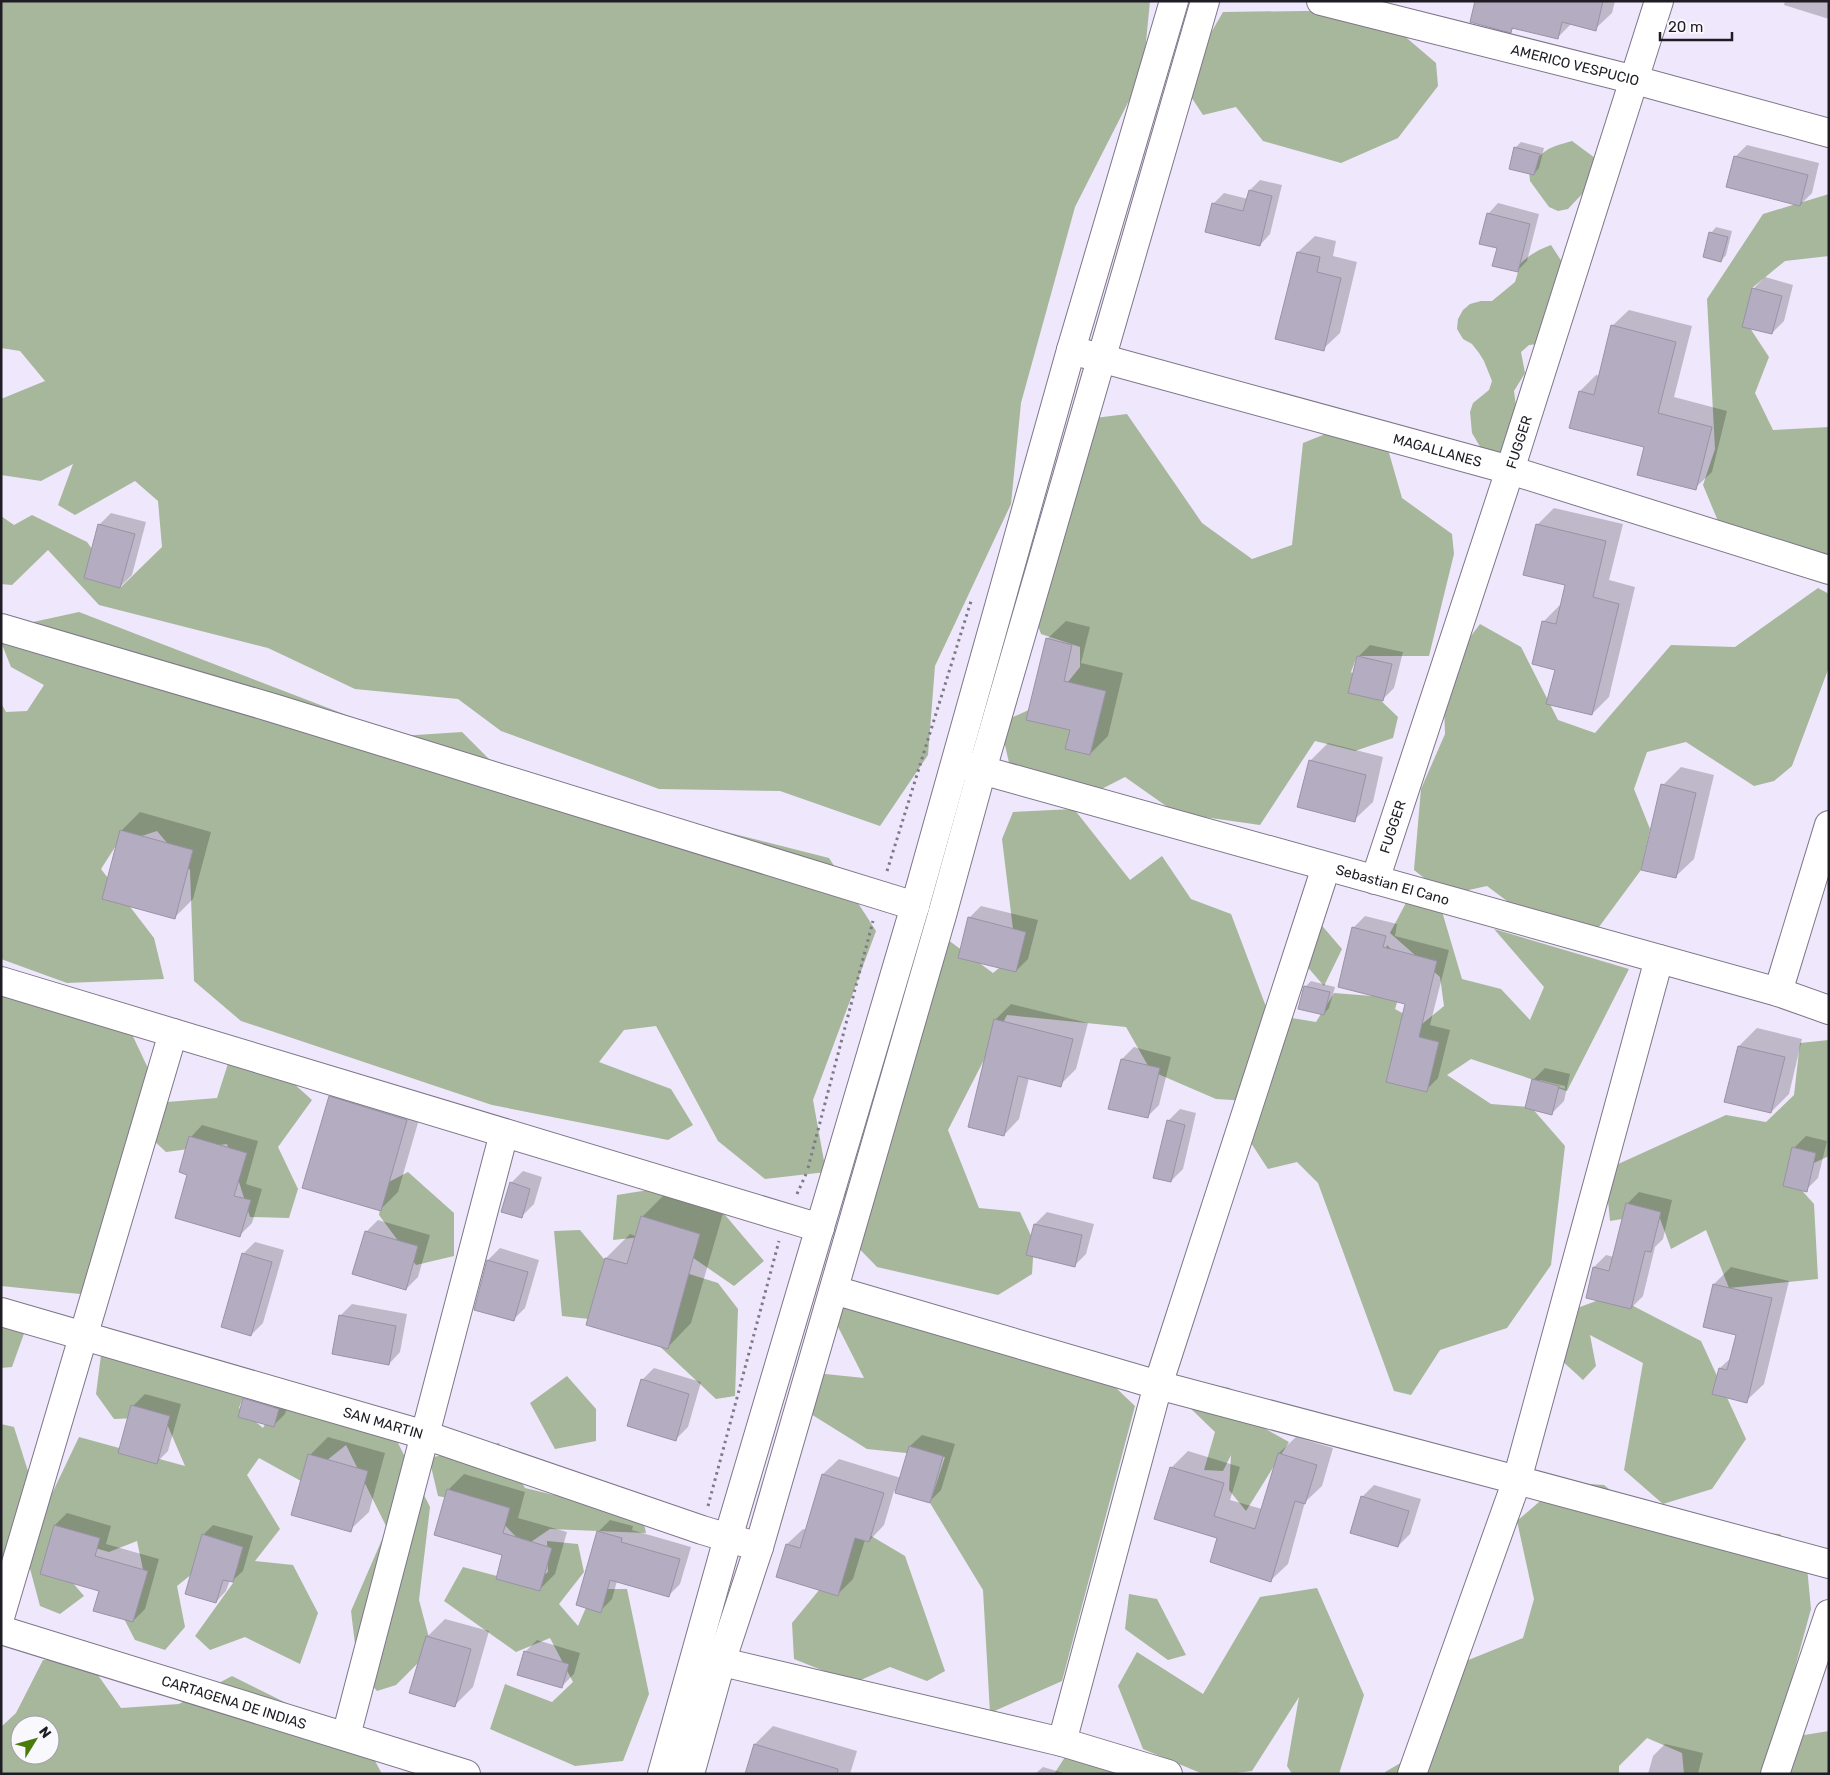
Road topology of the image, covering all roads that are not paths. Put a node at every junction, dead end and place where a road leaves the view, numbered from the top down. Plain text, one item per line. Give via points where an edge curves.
1 (1174, 1) edge
2 (1205, 1) edge
3 (1321, 1) edge
4 (1659, 1) edge
5 (1635, 80) junction
6 (1829, 133) edge
7 (1071, 350) junction
8 (1102, 359) junction
9 (1510, 470) junction
10 (1829, 570) edge
11 (1, 628) edge
12 (955, 763) junction
13 (982, 770) junction
14 (1829, 825) edge
15 (1326, 867) junction
16 (1375, 880) junction
17 (915, 906) junction
18 (1658, 959) junction
19 (1, 981) edge
20 (1778, 992) junction
21 (1829, 1010) edge
22 (173, 1033) junction
23 (504, 1133) junction
24 (820, 1228) junction
25 (834, 1290) junction
26 (1, 1312) edge
27 (84, 1337) junction
28 (1158, 1385) junction
29 (426, 1435) junction
30 (1517, 1480) junction
31 (728, 1538) junction
32 (759, 1547) junction
33 (1829, 1564) edge
34 (1, 1614) edge
35 (1829, 1614) edge
36 (1, 1630) edge
37 (708, 1659) junction
38 (346, 1736) junction
39 (1062, 1742) junction
40 (466, 1774) edge
41 (662, 1774) edge
42 (690, 1774) edge
43 (1168, 1774) edge
44 (1412, 1774) edge
45 (1775, 1774) edge

1 - 7 street
2 - 8 street
3 - 5 street, AMERICO VESPUCIO
4 - 5 street, FUGGER
5 - 6 street, AMERICO VESPUCIO
5 - 9 street, FUGGER
7 - 8 street, MAGALLANES
7 - 12 street
8 - 9 street, MAGALLANES
8 - 13 street
9 - 10 street, MAGALLANES
9 - 16 street, FUGGER
11 - 17 street via 283,711
12 - 13 street, Sebastian El Cano
12 - 17 street
13 - 15 street, Sebastian El Cano
13 - 25 street
14 - 20 street
15 - 16 street, Sebastian El Cano
15 - 28 street
16 - 18 street, Sebastian El Cano
17 - 24 street
18 - 20 street, Sebastian El Cano
18 - 30 street
19 - 22 street
20 - 21 street, Sebastian El Cano
22 - 23 street
22 - 27 street
23 - 24 street
23 - 29 street
24 - 31 street
25 - 28 street
25 - 32 street
26 - 27 street, SAN MARTIN
27 - 29 street, SAN MARTIN
27 - 34 street
28 - 30 street
28 - 39 street
29 - 31 street, SAN MARTIN
29 - 38 street
30 - 33 street
30 - 44 street
31 - 32 street, SAN MARTIN
31 - 37 street
32 - 37 street
35 - 45 street
36 - 38 street, CARTAGENA DE INDIAS
37 - 39 street
37 - 41 street
37 - 42 street
38 - 40 street, CARTAGENA DE INDIAS
39 - 43 street

